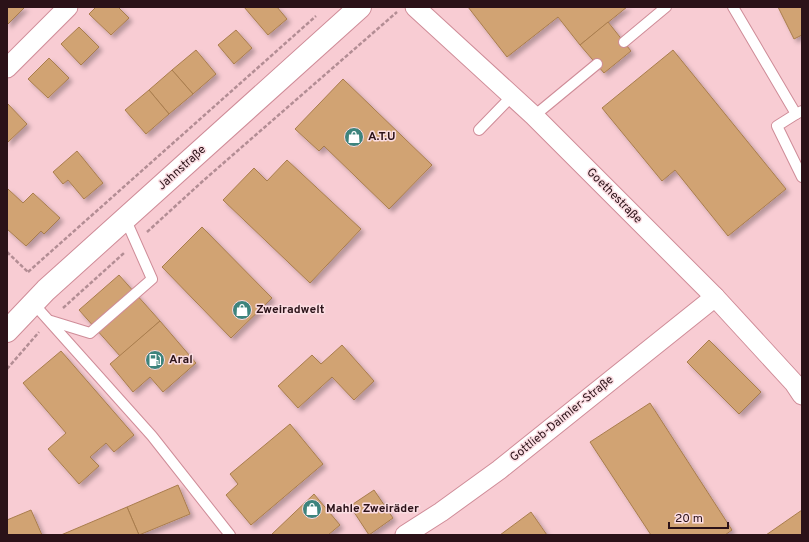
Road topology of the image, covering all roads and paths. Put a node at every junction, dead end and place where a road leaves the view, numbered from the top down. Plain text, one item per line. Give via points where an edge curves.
1 (68, 7) edge
2 (360, 7) edge
3 (666, 7) edge
4 (733, 7) edge
5 (407, 9) edge
6 (321, 12) dead end
7 (624, 42) dead end
8 (597, 64) dead end
9 (7, 68) edge
10 (512, 96) junction
11 (799, 113) edge
12 (534, 116) junction
13 (479, 130) dead end
14 (802, 177) edge
15 (125, 218) junction
16 (136, 242) junction
17 (7, 252) edge
18 (28, 272) junction
19 (40, 296) junction
20 (715, 297) junction
21 (49, 321) junction
22 (7, 331) edge
23 (7, 369) edge
24 (802, 395) edge
25 (230, 535) edge
26 (405, 535) edge

1 - 9 street
2 - 15 main road, Jahnstraße
3 - 7 lane
4 - 11 lane
5 - 10 street, Goethestraße
5 - 16 path via 204,180
6 - 18 path
8 - 12 lane
10 - 12 street, Goethestraße
10 - 13 lane
11 - 14 lane via 777,126
12 - 20 street, Goethestraße
15 - 16 lane
15 - 19 main road, Jahnstraße
16 - 21 path
16 - 21 lane via 152,279 90,333
17 - 18 path
18 - 19 path
19 - 21 lane
19 - 22 main road, Jahnstraße
20 - 24 street, Goethestraße
20 - 26 street, Gottlieb-Daimler-Straße via 499,470
21 - 23 path
21 - 25 lane via 152,436

